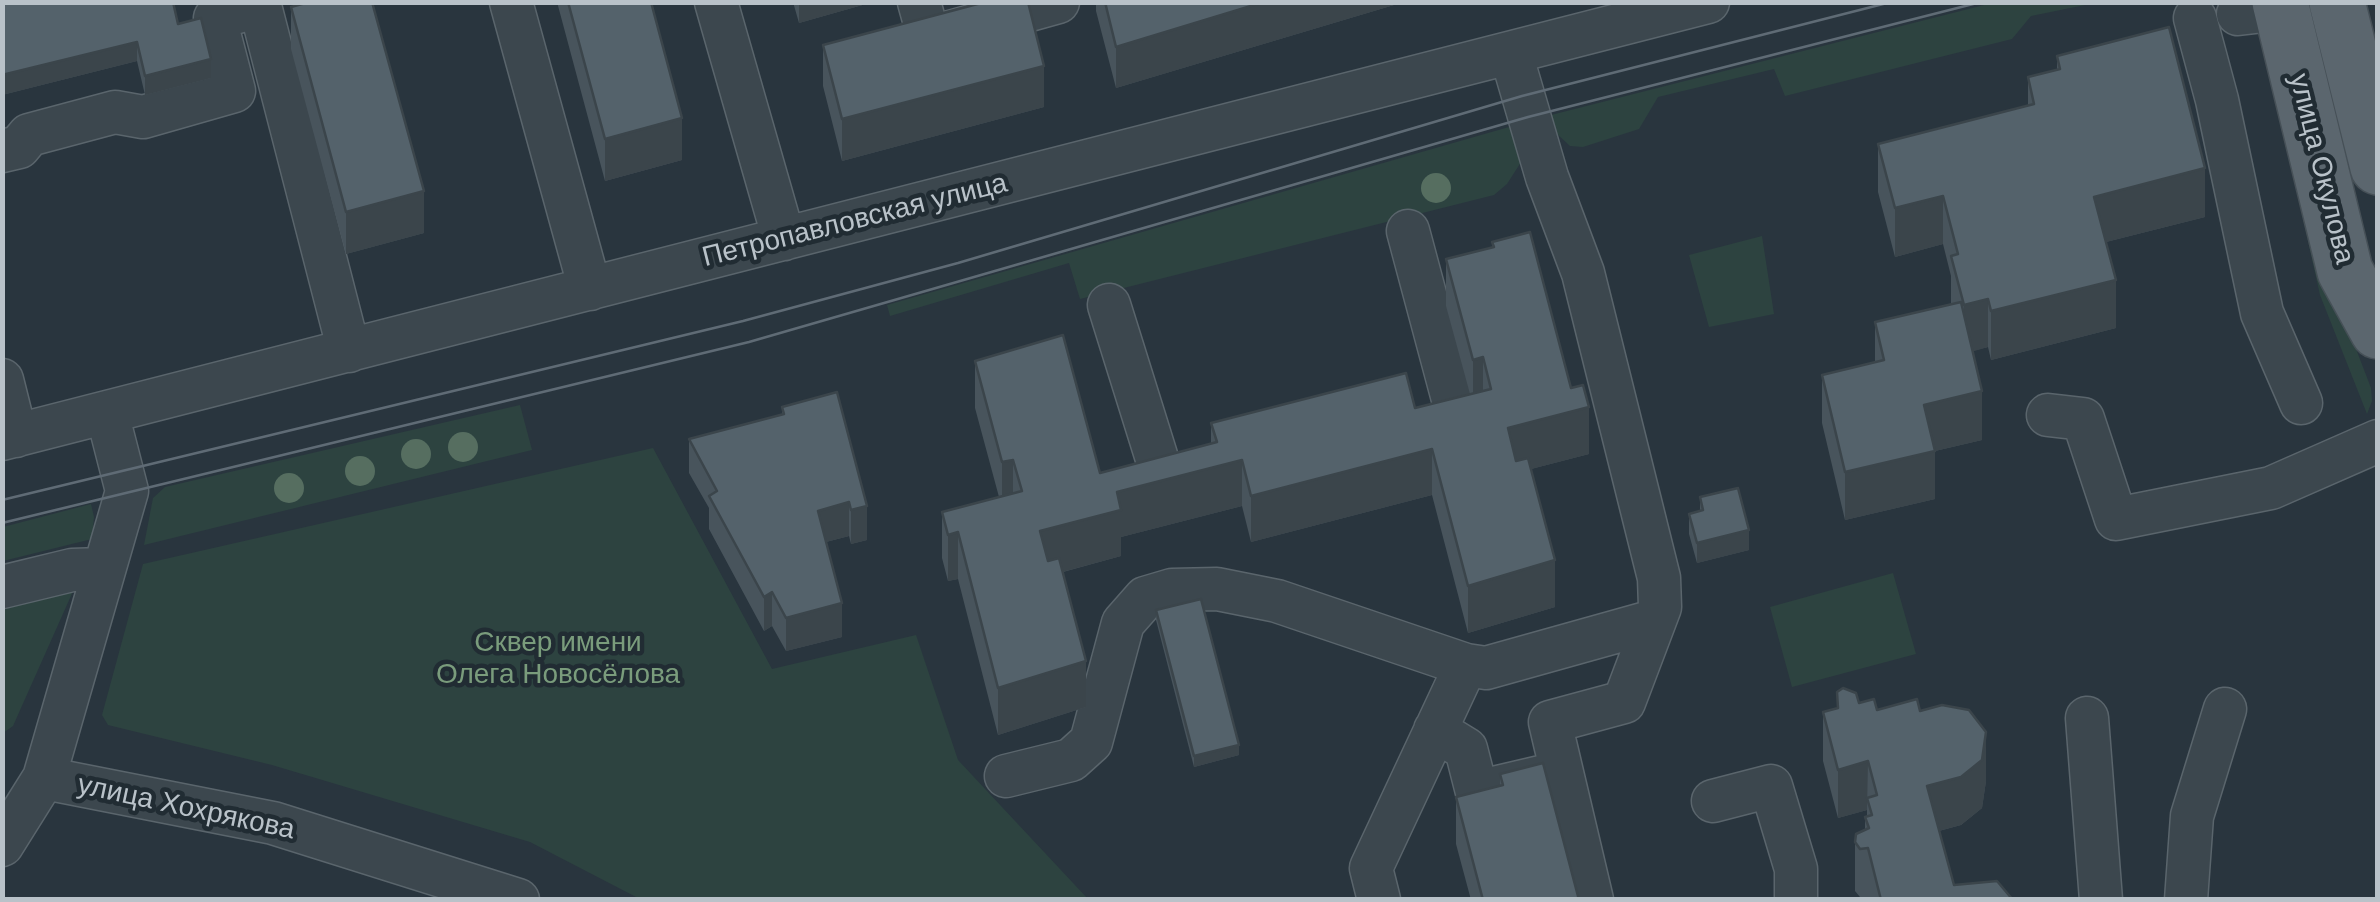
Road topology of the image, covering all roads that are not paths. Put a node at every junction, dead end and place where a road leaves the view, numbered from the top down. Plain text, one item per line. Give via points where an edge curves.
1 (511, 2) edge
2 (716, 2) edge
3 (920, 2) edge
4 (1058, 2) edge
5 (1708, 2) edge
6 (2338, 2) edge
7 (259, 4) edge
8 (2266, 8) edge
9 (1631, 12) edge
10 (2195, 18) dead end
11 (1512, 54) junction
12 (2, 151) edge
13 (2378, 167) edge
14 (1408, 231) dead end
15 (784, 239) junction
16 (590, 289) junction
17 (1109, 306) dead end
18 (2378, 331) edge
19 (350, 351) junction
20 (2, 380) edge
21 (1454, 403) edge
22 (2301, 404) dead end
23 (107, 412) junction
24 (2048, 415) dead end
25 (9, 438) edge
26 (2378, 441) edge
27 (1158, 462) edge
28 (102, 569) junction
29 (2, 587) edge
30 (1654, 621) junction
31 (1466, 665) junction
32 (2226, 709) dead end
33 (2087, 718) dead end
34 (1435, 730) junction
35 (1561, 772) junction
36 (1006, 776) dead end
37 (23, 779) edge
38 (1713, 801) dead end
39 (2, 845) edge
40 (518, 900) edge
41 (1379, 900) edge
42 (1592, 900) edge
43 (1796, 900) edge
44 (2101, 900) edge
45 (2186, 900) edge

1 - 16 street
2 - 15 street
3 - 4 street via 929,38
5 - 9 street, Петропавловская улица
6 - 13 main road, улица Окулова
7 - 12 street via 215,18 234,91 143,116 116,112 29,135
7 - 19 street
8 - 18 main road, улица Окулова via 2345,271
9 - 11 street, Петропавловская улица
10 - 22 street via 2262,314
11 - 15 street, Петропавловская улица
11 - 30 street via 1583,272 1659,578
14 - 21 street
15 - 16 street, Петропавловская улица
16 - 19 street, Петропавловская улица
17 - 27 street
19 - 23 street, Петропавловская улица
20 - 25 street
23 - 25 street, Петропавловская улица
23 - 28 street, улица Хохрякова via 127,492
24 - 26 street via 2083,420 2116,519 2271,488
28 - 29 street
28 - 37 street, улица Хохрякова
30 - 31 street via 1486,668
30 - 35 street via 1624,702 1550,722
31 - 34 street
31 - 36 street via 1277,602 1216,589 1172,590 1145,598 1123,624 1092,742 1070,760
32 - 45 street via 2192,816
33 - 44 street
34 - 35 street via 1466,749 1477,792
34 - 41 street via 1371,868
35 - 42 street
37 - 39 street
37 - 40 street, улица Хохрякова via 273,823
38 - 43 street via 1771,786 1796,869

